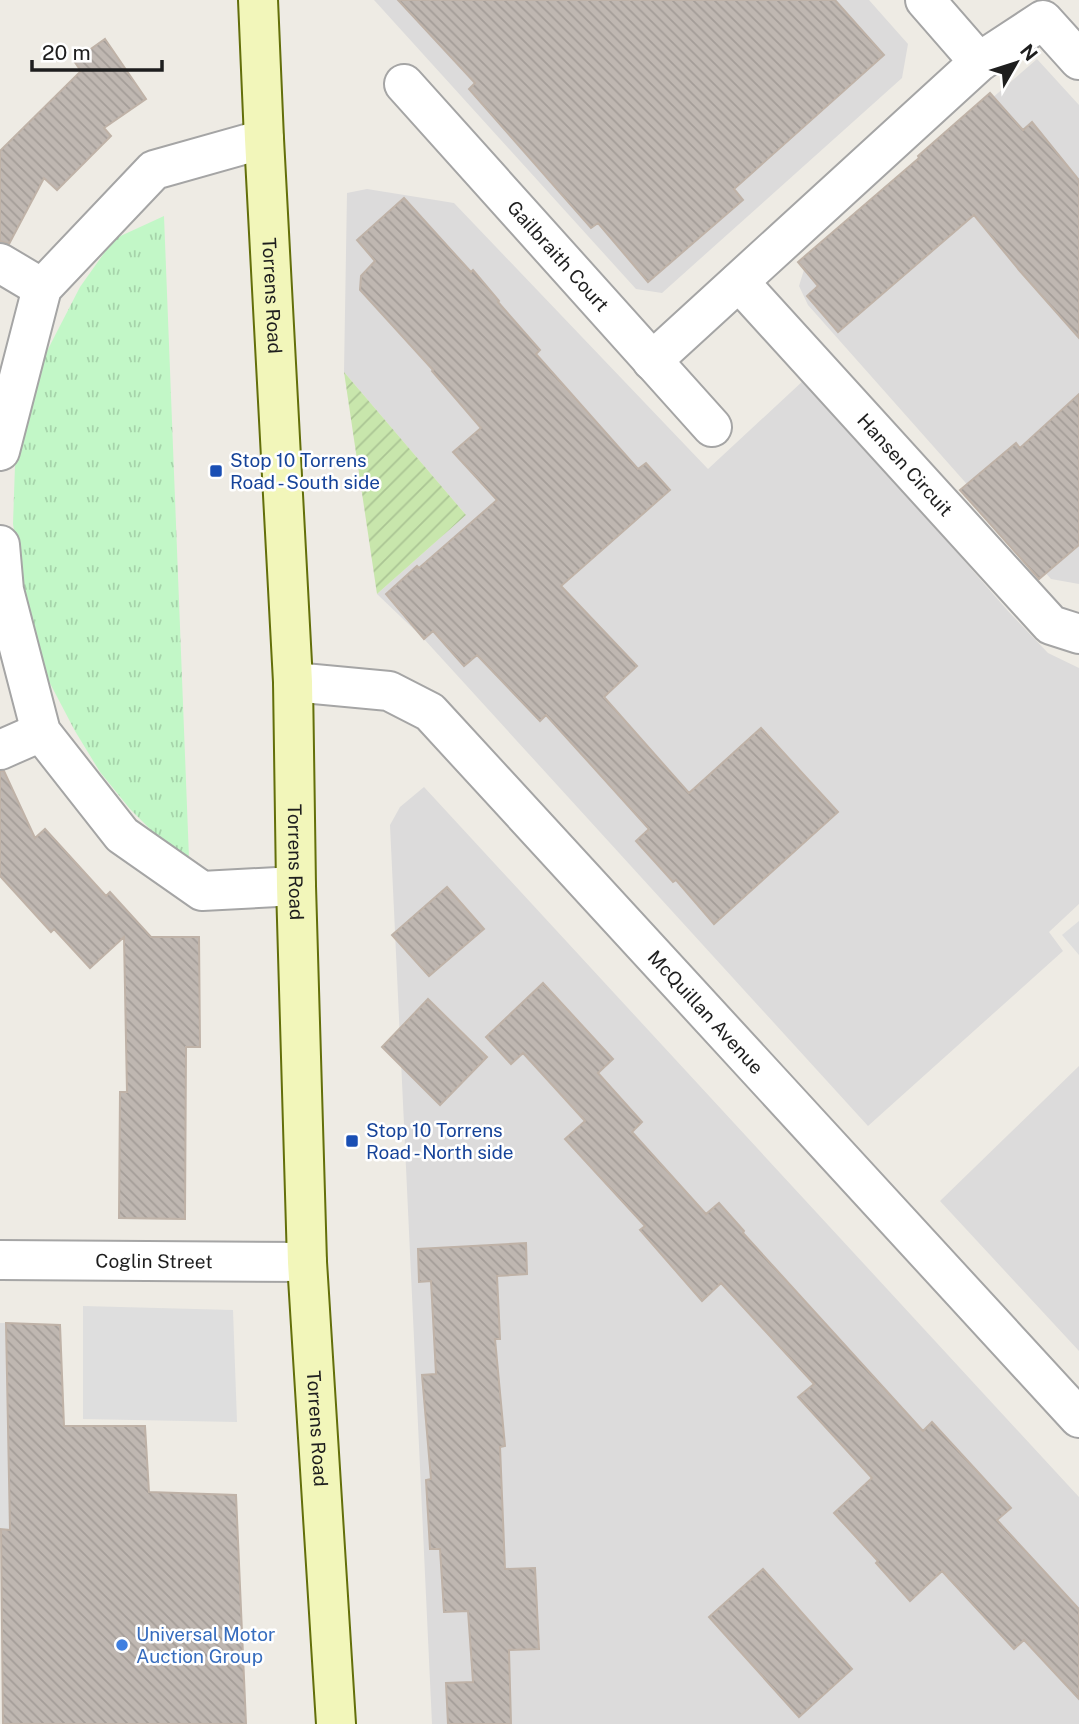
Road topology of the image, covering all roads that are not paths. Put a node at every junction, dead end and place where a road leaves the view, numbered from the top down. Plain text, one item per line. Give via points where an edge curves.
1 (258, 0) edge
2 (925, 0) edge
3 (1079, 60) edge
4 (979, 62) junction
5 (404, 84) dead end
6 (264, 139) junction
7 (0, 263) edge
8 (739, 282) junction
9 (42, 288) junction
10 (652, 361) junction
11 (712, 427) dead end
12 (0, 451) edge
13 (0, 545) edge
14 (1079, 634) edge
15 (293, 682) junction
16 (41, 732) junction
17 (0, 750) edge
18 (296, 886) junction
19 (0, 1259) edge
20 (307, 1262) junction
21 (1079, 1418) edge
22 (336, 1724) edge

1 - 6 main road, Torrens Road
2 - 4 street
3 - 4 street via 1043,20
4 - 8 street
5 - 10 street, Gailbraith Court
6 - 9 street via 154,170
6 - 15 main road, Torrens Road
7 - 9 street
8 - 10 street
8 - 14 street, Hansen Circuit via 1051,625
9 - 12 street
10 - 11 street, Gailbraith Court
13 - 16 street via 4,590
15 - 18 main road, Torrens Road
15 - 21 street, McQuillan Avenue via 389,691 430,712
16 - 17 street
16 - 18 street via 122,835 202,891
18 - 20 main road, Torrens Road
19 - 20 street, Coglin Street
20 - 22 main road, Torrens Road

